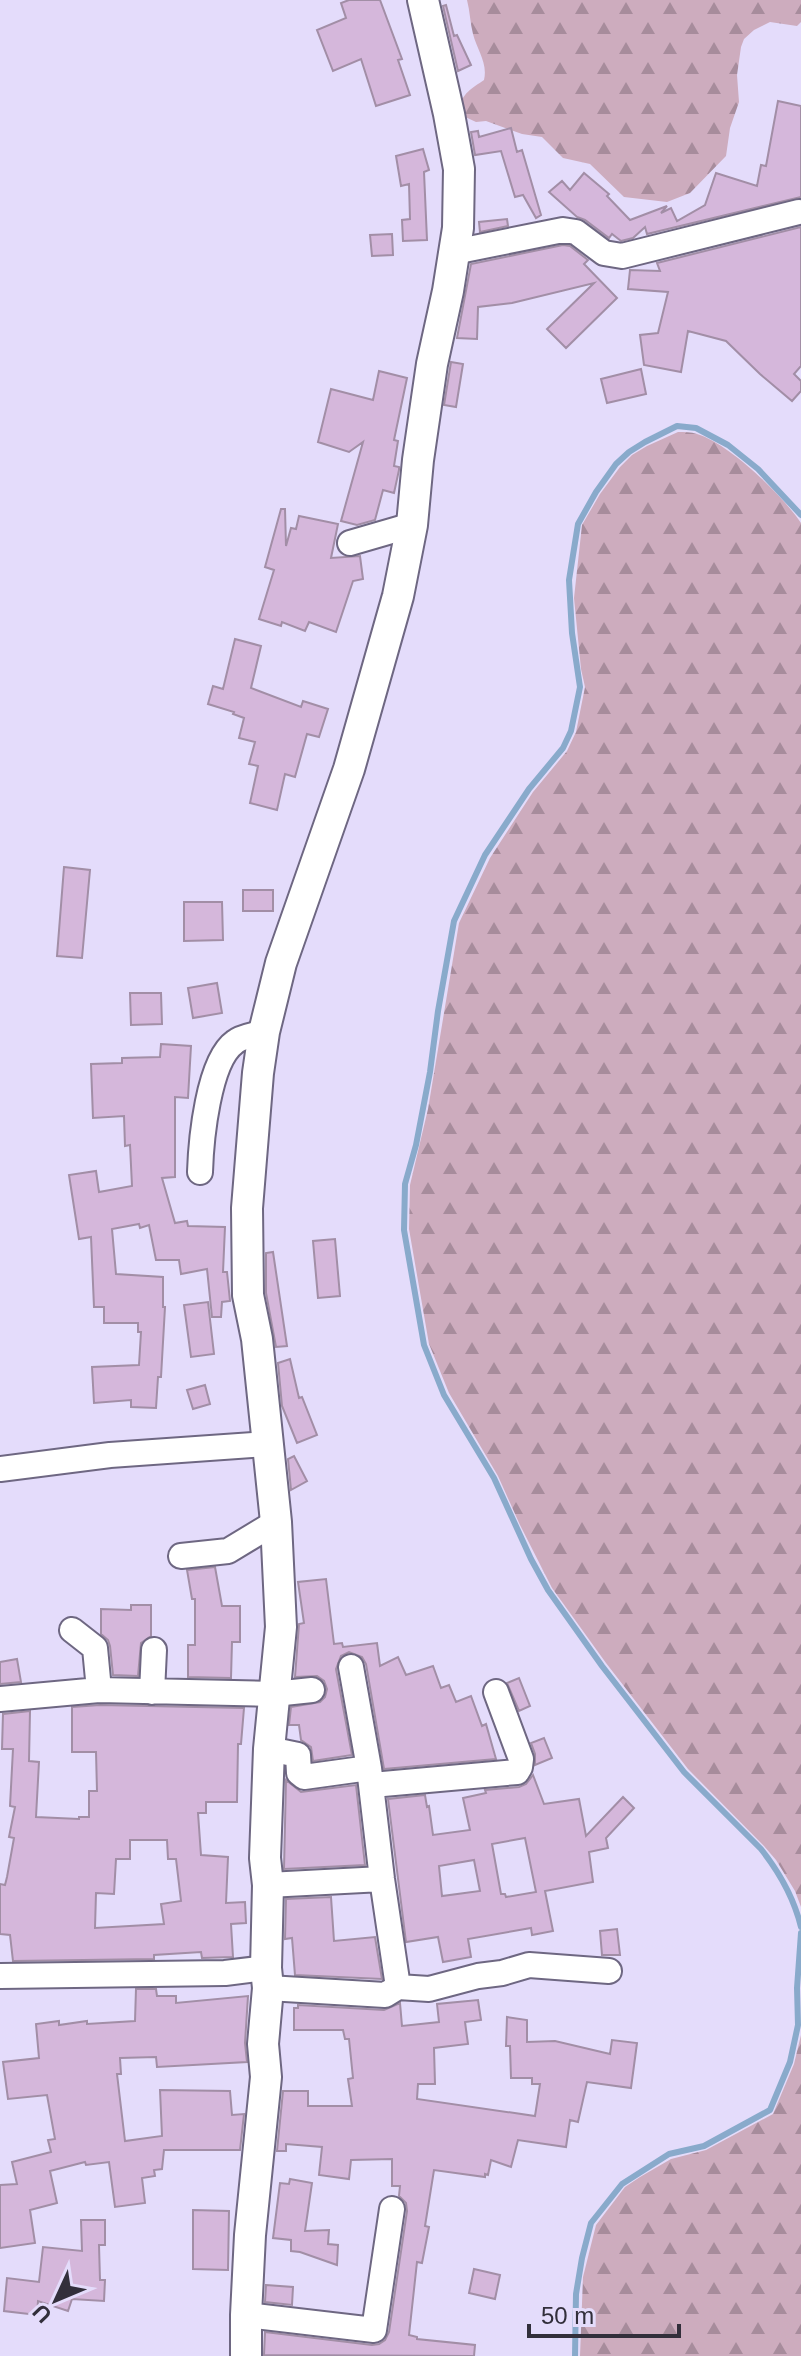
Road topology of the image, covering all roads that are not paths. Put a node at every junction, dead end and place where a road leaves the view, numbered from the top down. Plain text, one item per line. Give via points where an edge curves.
1 (423, 0) edge
2 (799, 212) edge
3 (454, 252) junction
4 (412, 525) junction
5 (350, 543) dead end
6 (264, 1032) junction
7 (200, 1172) dead end
8 (266, 1444) junction
9 (0, 1469) edge
10 (276, 1522) junction
11 (181, 1556) dead end
12 (72, 1630) dead end
13 (154, 1650) dead end
14 (351, 1667) dead end
15 (99, 1690) junction
16 (312, 1690) dead end
17 (152, 1692) junction
18 (496, 1692) dead end
19 (274, 1694) junction
20 (0, 1699) edge
21 (269, 1749) junction
22 (370, 1777) junction
23 (382, 1879) junction
24 (268, 1885) junction
25 (609, 1971) dead end
26 (0, 1976) edge
27 (267, 1978) junction
28 (398, 1987) junction
29 (392, 2209) dead end
30 (246, 2315) junction
31 (246, 2356) edge

1 - 3 street via 459,169
2 - 3 street via 622,256 604,253 576,232 563,230
3 - 4 street via 432,364
4 - 5 street
4 - 6 street via 398,596 349,769 281,963
6 - 7 street via 236,1041 224,1056 203,1118
6 - 8 street via 246,1253
8 - 9 street
8 - 10 street
10 - 11 street via 228,1551
10 - 19 street via 281,1627
12 - 15 street via 95,1648
13 - 17 street
14 - 22 street
15 - 17 street
15 - 20 street
16 - 19 street
17 - 19 street
18 - 22 street via 521,1759 517,1772
19 - 21 street
21 - 22 street via 298,1755 304,1777
21 - 24 street
22 - 23 street
23 - 24 street
23 - 28 street
24 - 27 street
25 - 28 street via 529,1965 429,1989
26 - 27 street via 225,1973
27 - 28 street via 380,1995
27 - 30 street via 266,2077
29 - 30 street via 374,2330
30 - 31 street

